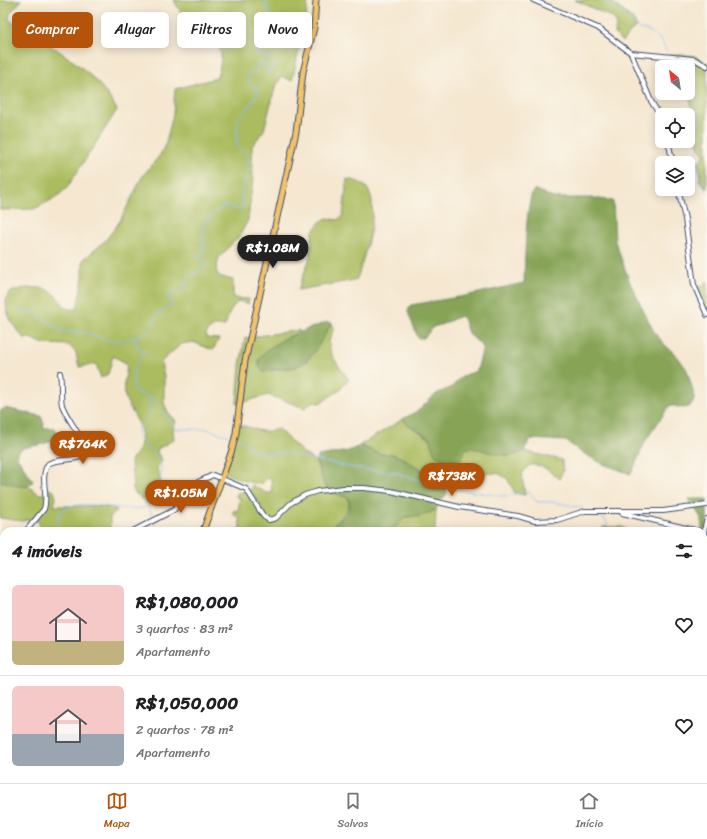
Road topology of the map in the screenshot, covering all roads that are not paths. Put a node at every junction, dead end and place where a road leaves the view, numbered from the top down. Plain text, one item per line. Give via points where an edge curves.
1 (316, 0) edge
2 (533, 0) edge
3 (631, 53) junction
4 (707, 66) edge
5 (655, 108) edge
6 (680, 196) edge
7 (707, 315) edge
8 (60, 373) dead end
9 (221, 478) junction
10 (707, 505) edge
11 (620, 512) junction
12 (29, 527) edge
13 (141, 527) edge
14 (204, 527) edge
15 (680, 527) edge

1 - 9 main road via 314,28 303,72 296,132 245,361 236,433
2 - 3 street via 598,28
3 - 4 street via 694,59
3 - 5 street
6 - 7 street via 694,285
8 - 12 street via 62,404 87,452 81,457 48,464 44,479 46,504
9 - 11 street via 246,489 264,517 269,520 276,518 305,495 344,488 391,491 535,521 557,520 585,511
9 - 13 street via 213,475 200,480 174,510
9 - 14 main road
10 - 11 street via 663,511
11 - 15 street via 627,516

